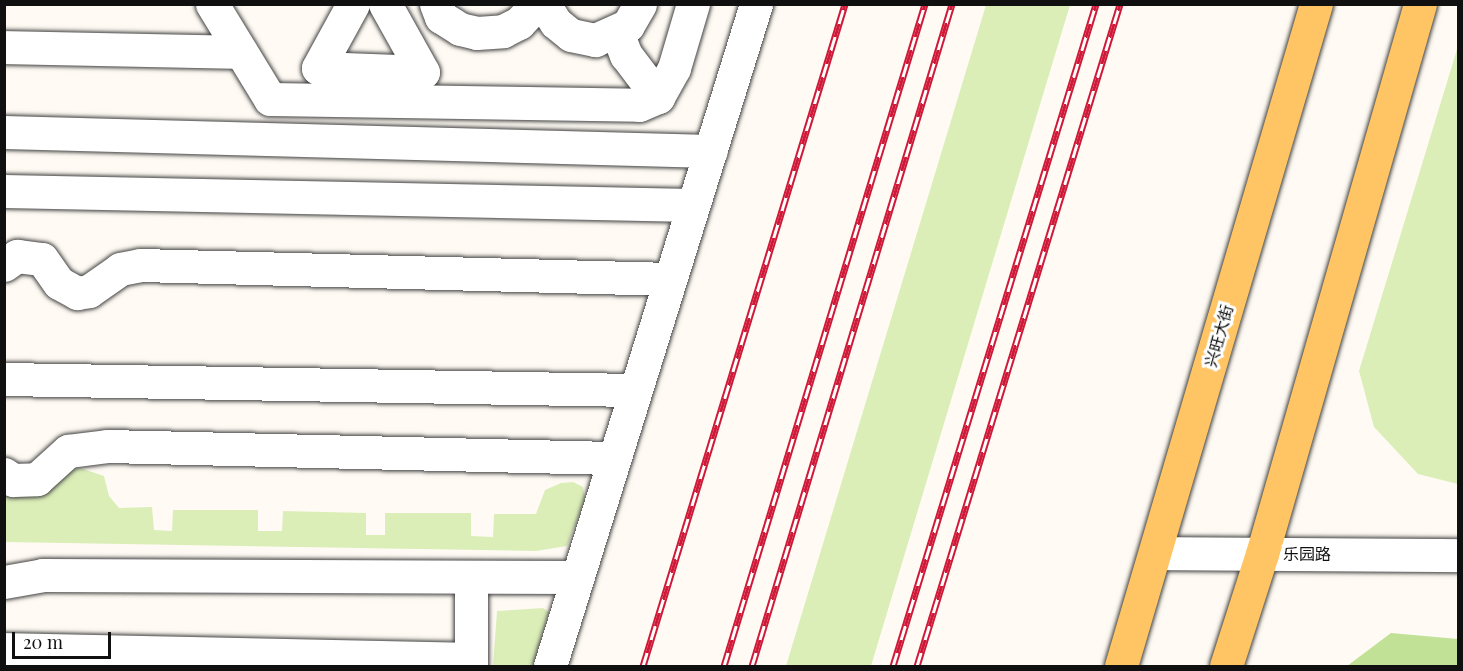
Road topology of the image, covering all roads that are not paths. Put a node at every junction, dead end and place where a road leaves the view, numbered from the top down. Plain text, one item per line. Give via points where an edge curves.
1 (212, 4) edge
2 (353, 4) edge
3 (385, 4) edge
4 (435, 4) edge
5 (537, 4) edge
6 (544, 4) edge
7 (640, 4) edge
8 (693, 4) edge
9 (756, 4) edge
10 (1316, 4) edge
11 (1420, 4) edge
12 (617, 32) junction
13 (4, 47) edge
14 (241, 52) junction
15 (658, 97) junction
16 (4, 132) edge
17 (711, 151) junction
18 (4, 191) edge
19 (4, 210) edge
20 (690, 215) junction
21 (4, 265) edge
22 (670, 279) junction
23 (4, 379) edge
24 (4, 397) edge
25 (632, 400) junction
26 (614, 458) junction
27 (4, 474) edge
28 (1156, 553) junction
29 (1262, 554) junction
30 (1458, 555) edge
31 (4, 574) edge
32 (42, 575) junction
33 (578, 577) junction
34 (471, 578) junction
35 (4, 582) edge
36 (4, 649) edge
37 (471, 662) edge
38 (550, 666) edge
39 (1120, 666) edge
40 (1226, 666) edge

1 - 14 street
2 - 3 street via 318,68 423,72
4 - 5 street via 441,17 460,29 477,33 502,31 519,23
6 - 12 street via 556,23 571,35 595,40
7 - 12 street via 628,25
8 - 15 street via 674,68
9 - 17 street
10 - 28 main road, 兴旺大街
11 - 29 main road
12 - 15 street via 626,55
13 - 14 street
14 - 15 street via 270,99 639,105
16 - 17 street
17 - 20 street
18 - 20 street
19 - 20 street
20 - 22 street
21 - 22 street via 28,255 42,259 58,283 77,293 89,291 120,269 140,265
22 - 25 street
23 - 25 street
24 - 25 street
25 - 26 street
26 - 27 street via 107,446 68,451 37,479 13,480
26 - 33 street
28 - 29 street, 乐园路
28 - 39 main road, 兴旺大街
29 - 30 street, 乐园路
29 - 40 main road
31 - 32 street
32 - 34 street
32 - 35 street
33 - 34 street
33 - 38 street
34 - 37 street
36 - 37 street

